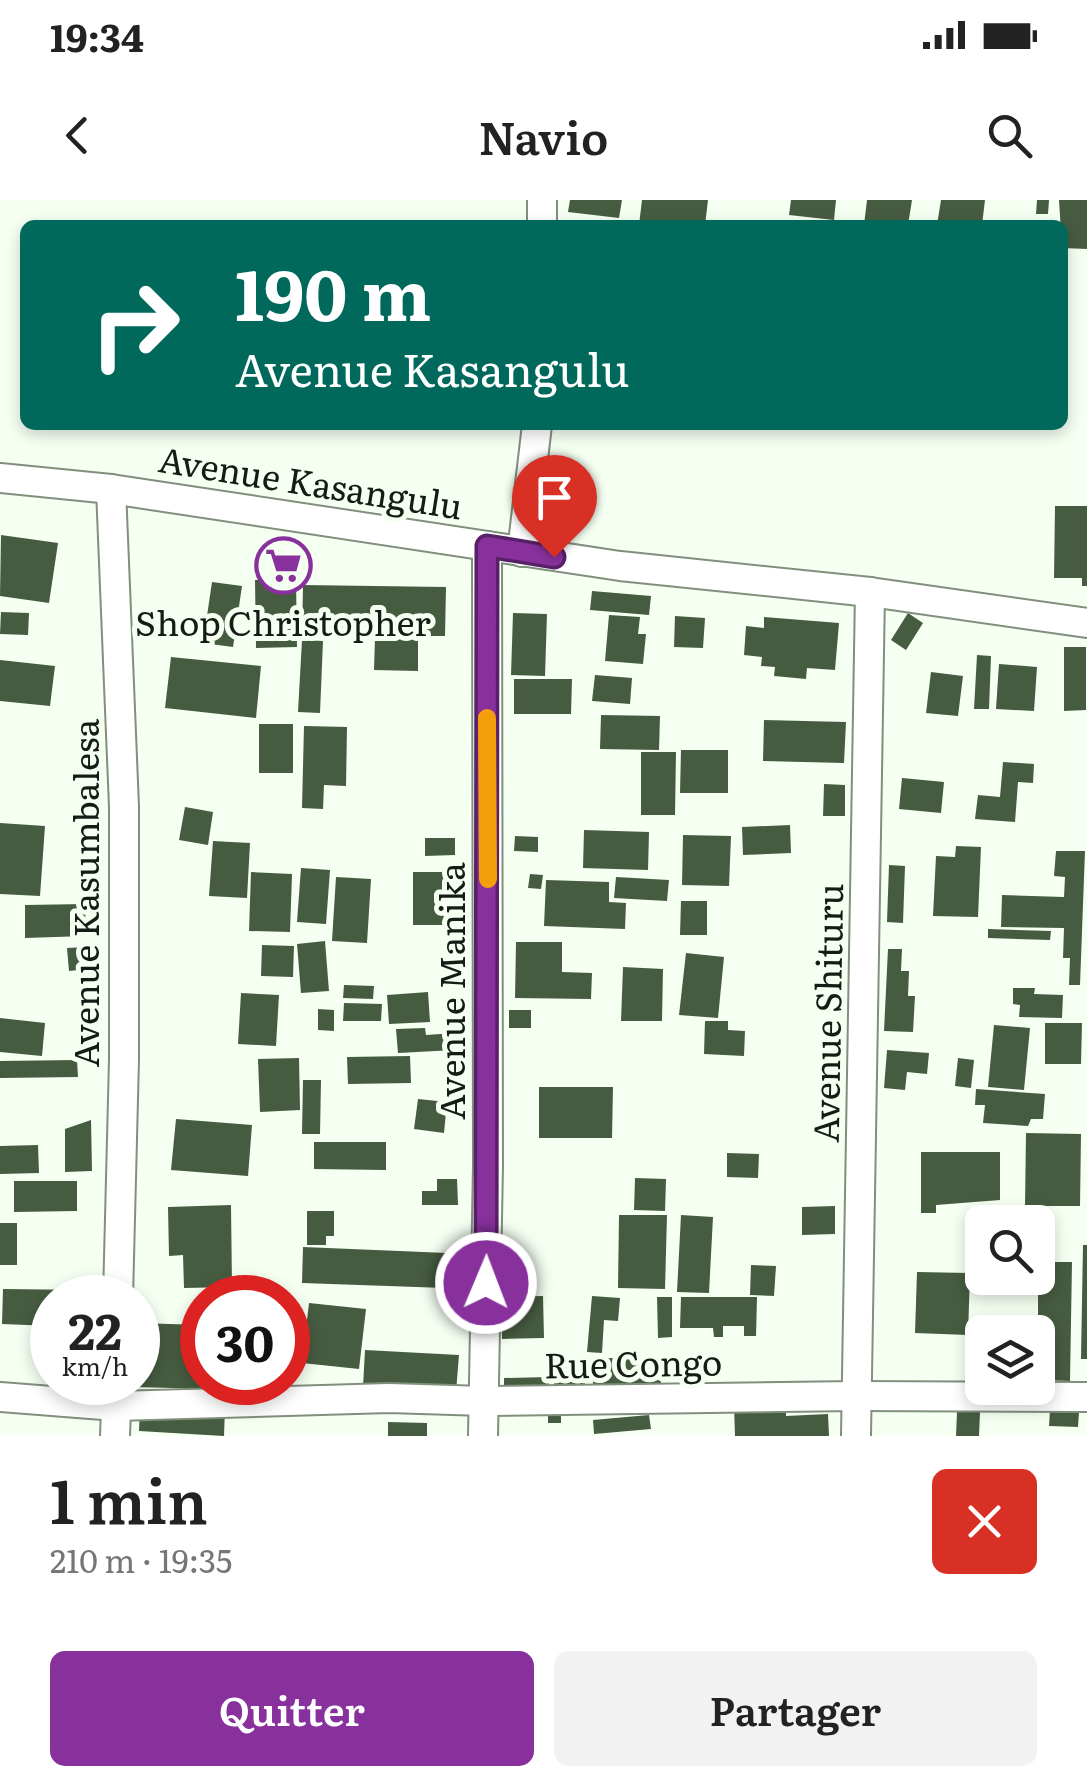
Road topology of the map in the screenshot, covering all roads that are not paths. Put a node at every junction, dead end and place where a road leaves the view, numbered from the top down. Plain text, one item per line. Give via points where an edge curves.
1 (536, 430) edge
2 (0, 478) edge
3 (112, 489) junction
4 (487, 546) junction
5 (522, 552) junction
6 (870, 592) junction
7 (1087, 623) edge
8 (119, 1275) edge
9 (160, 1395) edge
10 (30, 1396) edge
11 (856, 1396) junction
12 (0, 1397) edge
13 (1087, 1397) edge
14 (484, 1401) junction
15 (116, 1405) edge
16 (115, 1436) edge
17 (483, 1436) edge
18 (856, 1436) edge

1 - 5 street
2 - 3 street, Avenue Kasangulu
3 - 4 street, Avenue Kasangulu
3 - 8 street, Avenue Kasumbalesa via 124,807
4 - 5 street, Avenue Kasangulu
4 - 14 street, Avenue Manika
5 - 6 street, Avenue Kasangulu
6 - 7 street, Avenue Kasangulu
6 - 11 street, Avenue Shituru
9 - 14 street, Rue Congo
10 - 12 street, Rue Congo
11 - 13 street, Rue Congo
11 - 14 street, Rue Congo
11 - 18 street, Avenue Shituru
14 - 17 street, Avenue Manika
15 - 16 street

